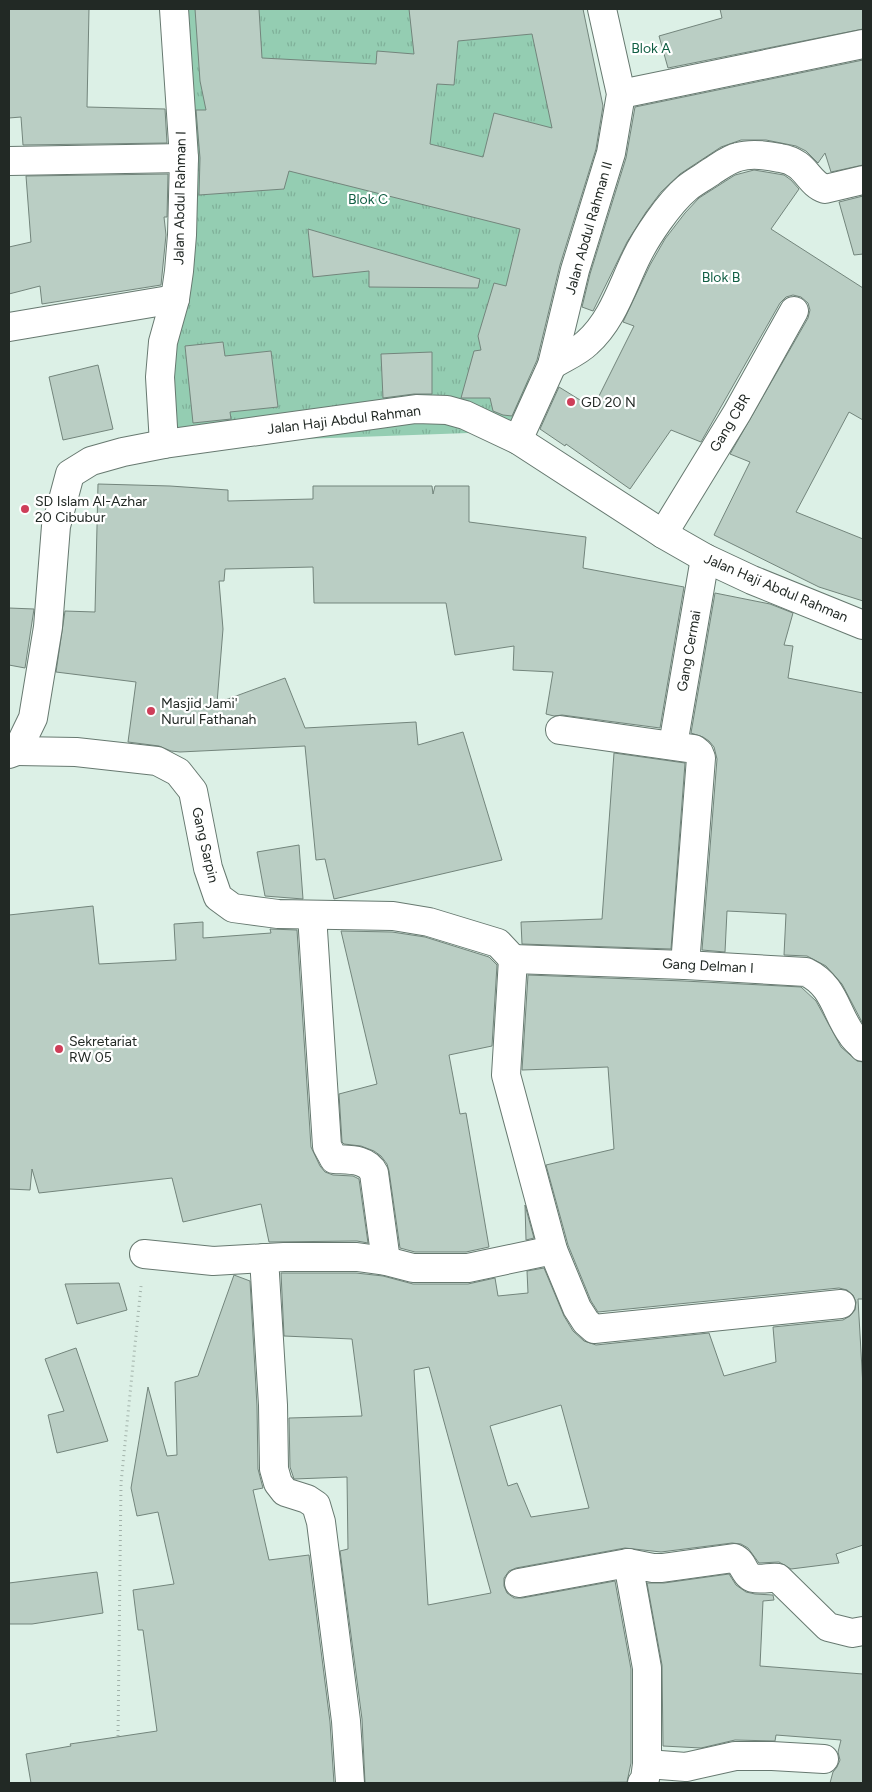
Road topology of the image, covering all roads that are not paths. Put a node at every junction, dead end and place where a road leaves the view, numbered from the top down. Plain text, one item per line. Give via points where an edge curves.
1 (174, 9) edge
2 (602, 9) edge
3 (863, 44) edge
4 (621, 94) junction
5 (184, 158) junction
6 (9, 161) edge
7 (863, 180) edge
8 (175, 298) junction
9 (794, 311) dead end
10 (9, 327) edge
11 (552, 365) junction
12 (518, 440) junction
13 (164, 444) junction
14 (663, 534) junction
15 (705, 558) junction
16 (863, 624) edge
17 (560, 730) dead end
18 (673, 745) junction
19 (13, 752) edge
20 (312, 916) junction
21 (513, 959) junction
22 (685, 964) junction
23 (863, 1047) edge
24 (553, 1250) junction
25 (144, 1254) road end
26 (264, 1258) junction
27 (386, 1261) junction
28 (841, 1304) dead end
29 (628, 1563) junction
30 (519, 1583) dead end
31 (863, 1631) edge
32 (824, 1759) dead end
33 (644, 1774) edge
34 (350, 1783) edge

1 - 5 street, Jalan Abdul Rahman I
2 - 4 street, Jalan Abdul Rahman II
3 - 4 street
4 - 11 street, Jalan Abdul Rahman II via 611,153 575,270
5 - 6 street
5 - 8 street, Jalan Abdul Rahman I via 182,235
7 - 11 street via 825,189 800,166 780,158 750,154 723,164 686,188 657,223 636,257 617,301 587,344
8 - 10 street
8 - 13 street, Jalan Abdul Rahman I via 163,342 160,378
9 - 14 street, Gang CBR via 737,413
11 - 12 street, Jalan Abdul Rahman II
12 - 13 street, Jalan Haji Abdul Rahman via 465,415 447,410 416,409
12 - 14 street, Jalan Haji Abdul Rahman
13 - 19 street, Jalan Haji Abdul Rahman via 91,461 70,474 56,526 48,627 33,718
14 - 15 street, Jalan Haji Abdul Rahman
15 - 16 street, Jalan Haji Abdul Rahman
15 - 18 street, Gang Cermai
17 - 18 street
18 - 22 street via 694,749 701,758
19 - 20 street, Gang Sarpin via 76,752 157,761 178,772 193,791 208,868 218,897 233,908
20 - 21 street, Gang Sarpin via 393,916 429,922 498,943
20 - 27 street via 327,1146 334,1159 362,1162 371,1167
21 - 22 street, Gang Delman I
21 - 24 street via 506,1075
22 - 23 street, Gang Delman I via 806,972 828,990 852,1036
24 - 27 street via 468,1268 413,1268
24 - 28 street via 577,1308 594,1329
25 - 26 street via 213,1260
26 - 27 street via 357,1257
26 - 34 street via 274,1469 285,1492 316,1505 321,1522 346,1721
29 - 30 street
29 - 31 street via 662,1568 734,1558 740,1561 751,1578 778,1578 828,1627 852,1633
29 - 33 street via 647,1668
32 - 33 street via 735,1756

